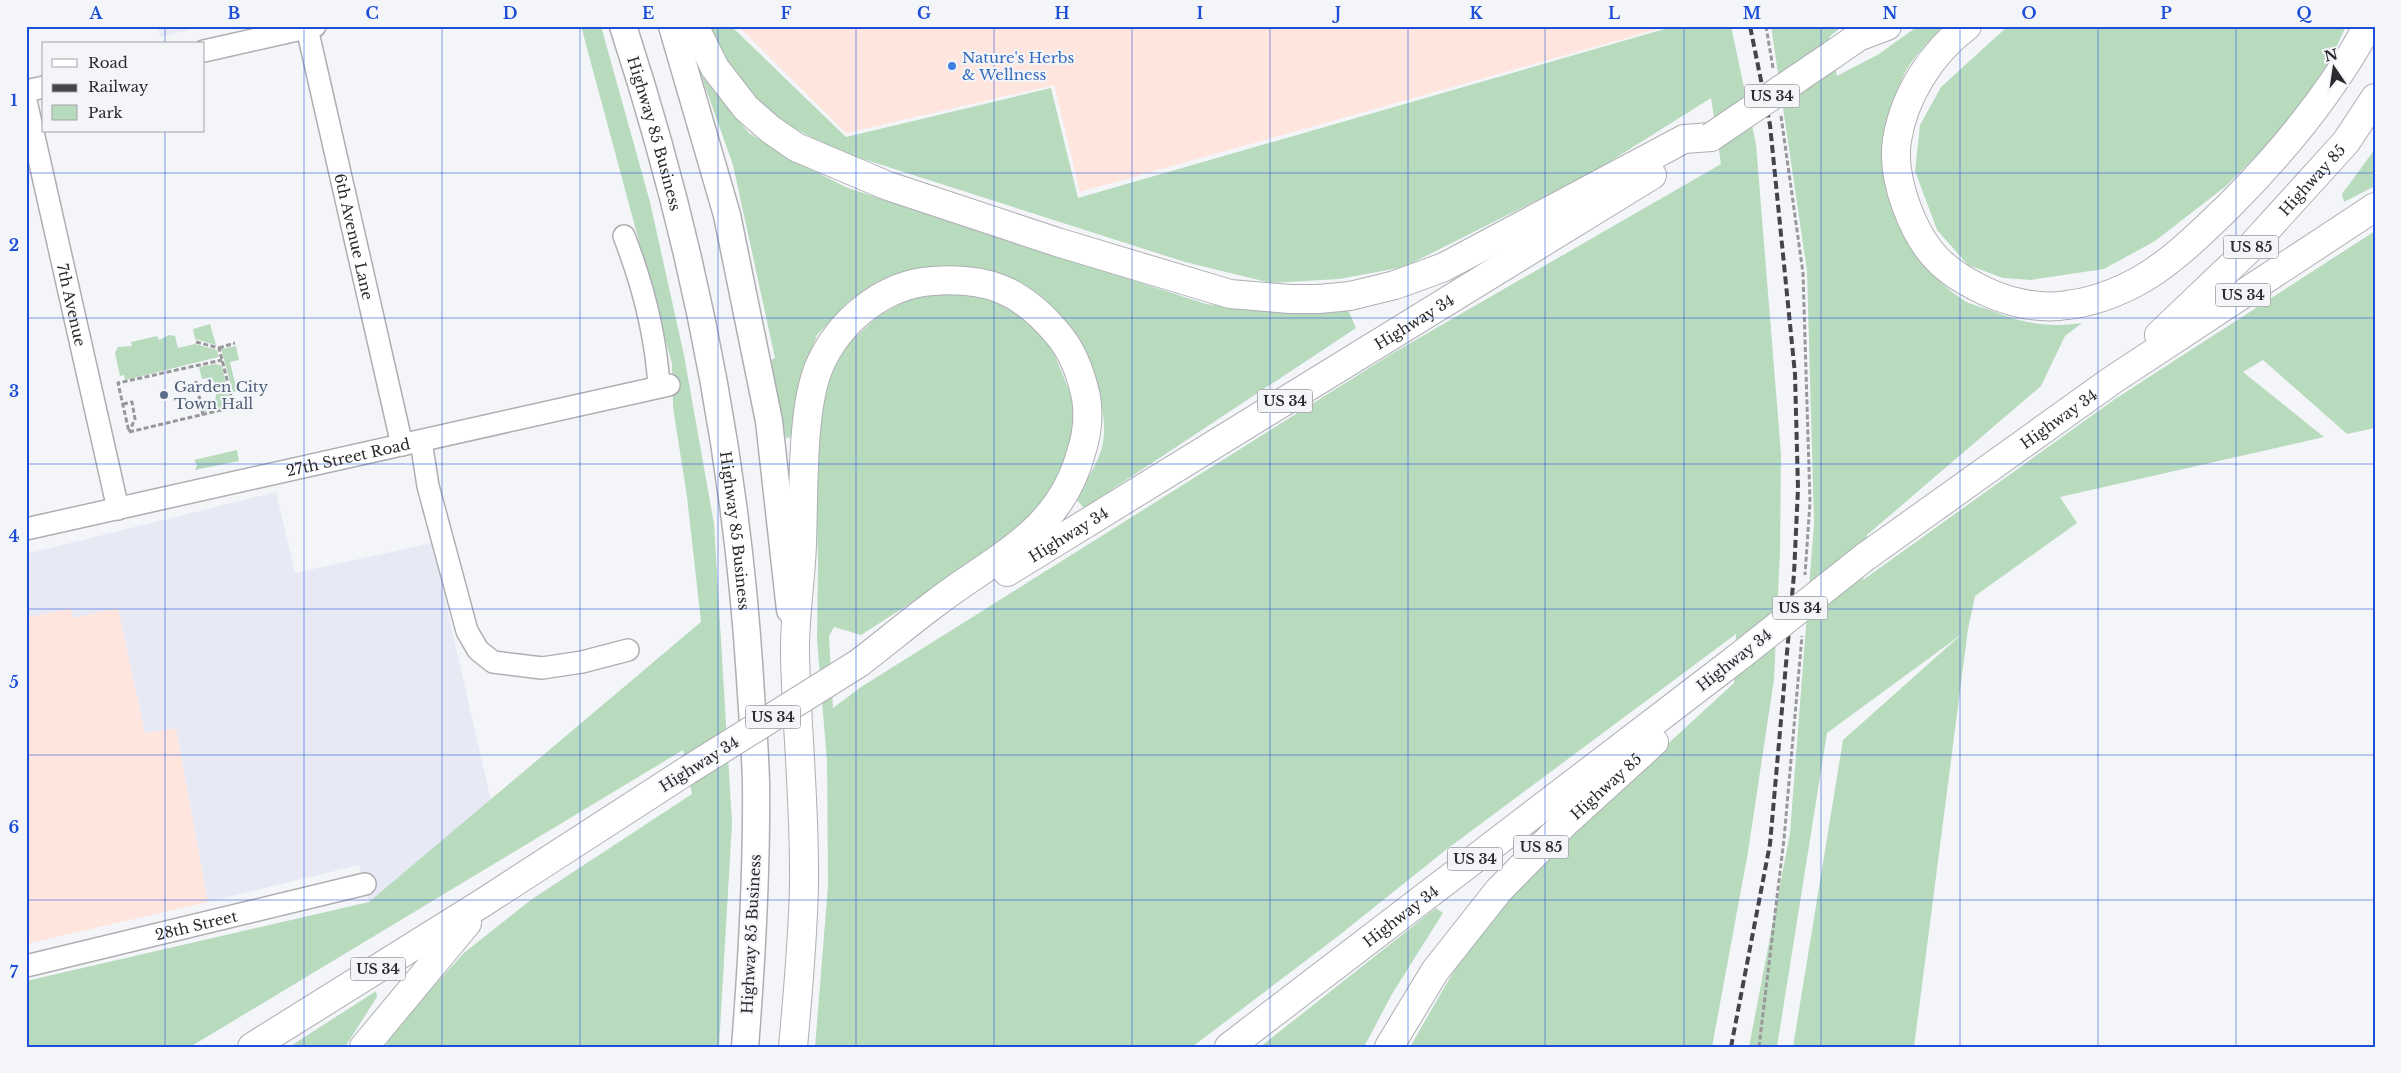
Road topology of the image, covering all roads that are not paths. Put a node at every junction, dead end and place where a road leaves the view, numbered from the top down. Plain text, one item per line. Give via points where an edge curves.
1 (623, 26) edge
2 (672, 26) edge
3 (694, 26) edge
4 (1887, 26) edge
5 (1967, 26) edge
6 (2368, 26) edge
7 (311, 27) edge
8 (1866, 32) edge
9 (205, 51) edge
10 (42, 87) edge
11 (26, 91) edge
12 (2375, 98) edge
13 (26, 101) edge
14 (1711, 137) junction
15 (34, 175) edge
16 (2375, 207) edge
17 (624, 236) dead end
18 (2110, 381) junction
19 (412, 443) junction
20 (118, 509) junction
21 (26, 529) edge
22 (628, 650) dead end
23 (795, 653) junction
24 (859, 663) junction
25 (1728, 666) junction
26 (365, 884) dead end
27 (484, 902) junction
28 (26, 966) edge
29 (252, 1047) edge
30 (364, 1047) edge
31 (744, 1047) edge
32 (793, 1047) edge
33 (1229, 1047) edge
34 (1389, 1047) edge

1 - 31 main road, Highway 85 Business via 653,118 684,236 714,378 733,492 745,605 756,778 754,935
2 - 23 main road via 727,215 770,421
3 - 14 highway via 715,68 746,108 796,147 888,186 1057,242 1230,294 1319,300 1350,296 1420,277 1684,139
4 - 8 highway, Highway 34 / US 34
5 - 6 highway via 1932,61 1911,92 1897,141 1899,184 1922,240 1940,262 1962,279 1987,293 2019,304 2065,306 2093,300 2142,279 2196,239 2259,175 2324,97
7 - 9 street
7 - 19 street, 6th Avenue Lane
8 - 14 highway, Highway 34 / US 34, bridge
10 - 11 street
12 - 18 highway, Highway 85 / US 85 via 2346,142 2247,251
13 - 15 street, 7th Avenue
14 - 24 highway, Highway 34 / US 34
15 - 20 street, 7th Avenue
16 - 18 highway, Highway 34 / US 34
17 - 19 street, 27th Street Road via 638,270 664,386
18 - 25 highway, Highway 34 / US 34, bridge via 1865,557
19 - 20 street, 27th Street Road
19 - 22 street, 6th Avenue Lane via 428,486 466,631 478,650 494,662 542,668
20 - 21 street, 27th Street Road
23 - 24 highway via 810,401 821,364 842,328 855,315 898,289 924,281 959,279 997,287 1026,302 1068,347 1080,374 1088,418 1078,465 1062,498 1024,540 939,600
23 - 32 highway via 804,882
24 - 27 highway, Highway 34 / US 34, bridge
25 - 33 highway, Highway 34 / US 34
25 - 34 highway, Highway 85 / US 85 via 1683,716 1565,823 1499,890 1436,971
26 - 28 street, 28th Street
27 - 29 highway, Highway 34 / US 34
27 - 30 highway

